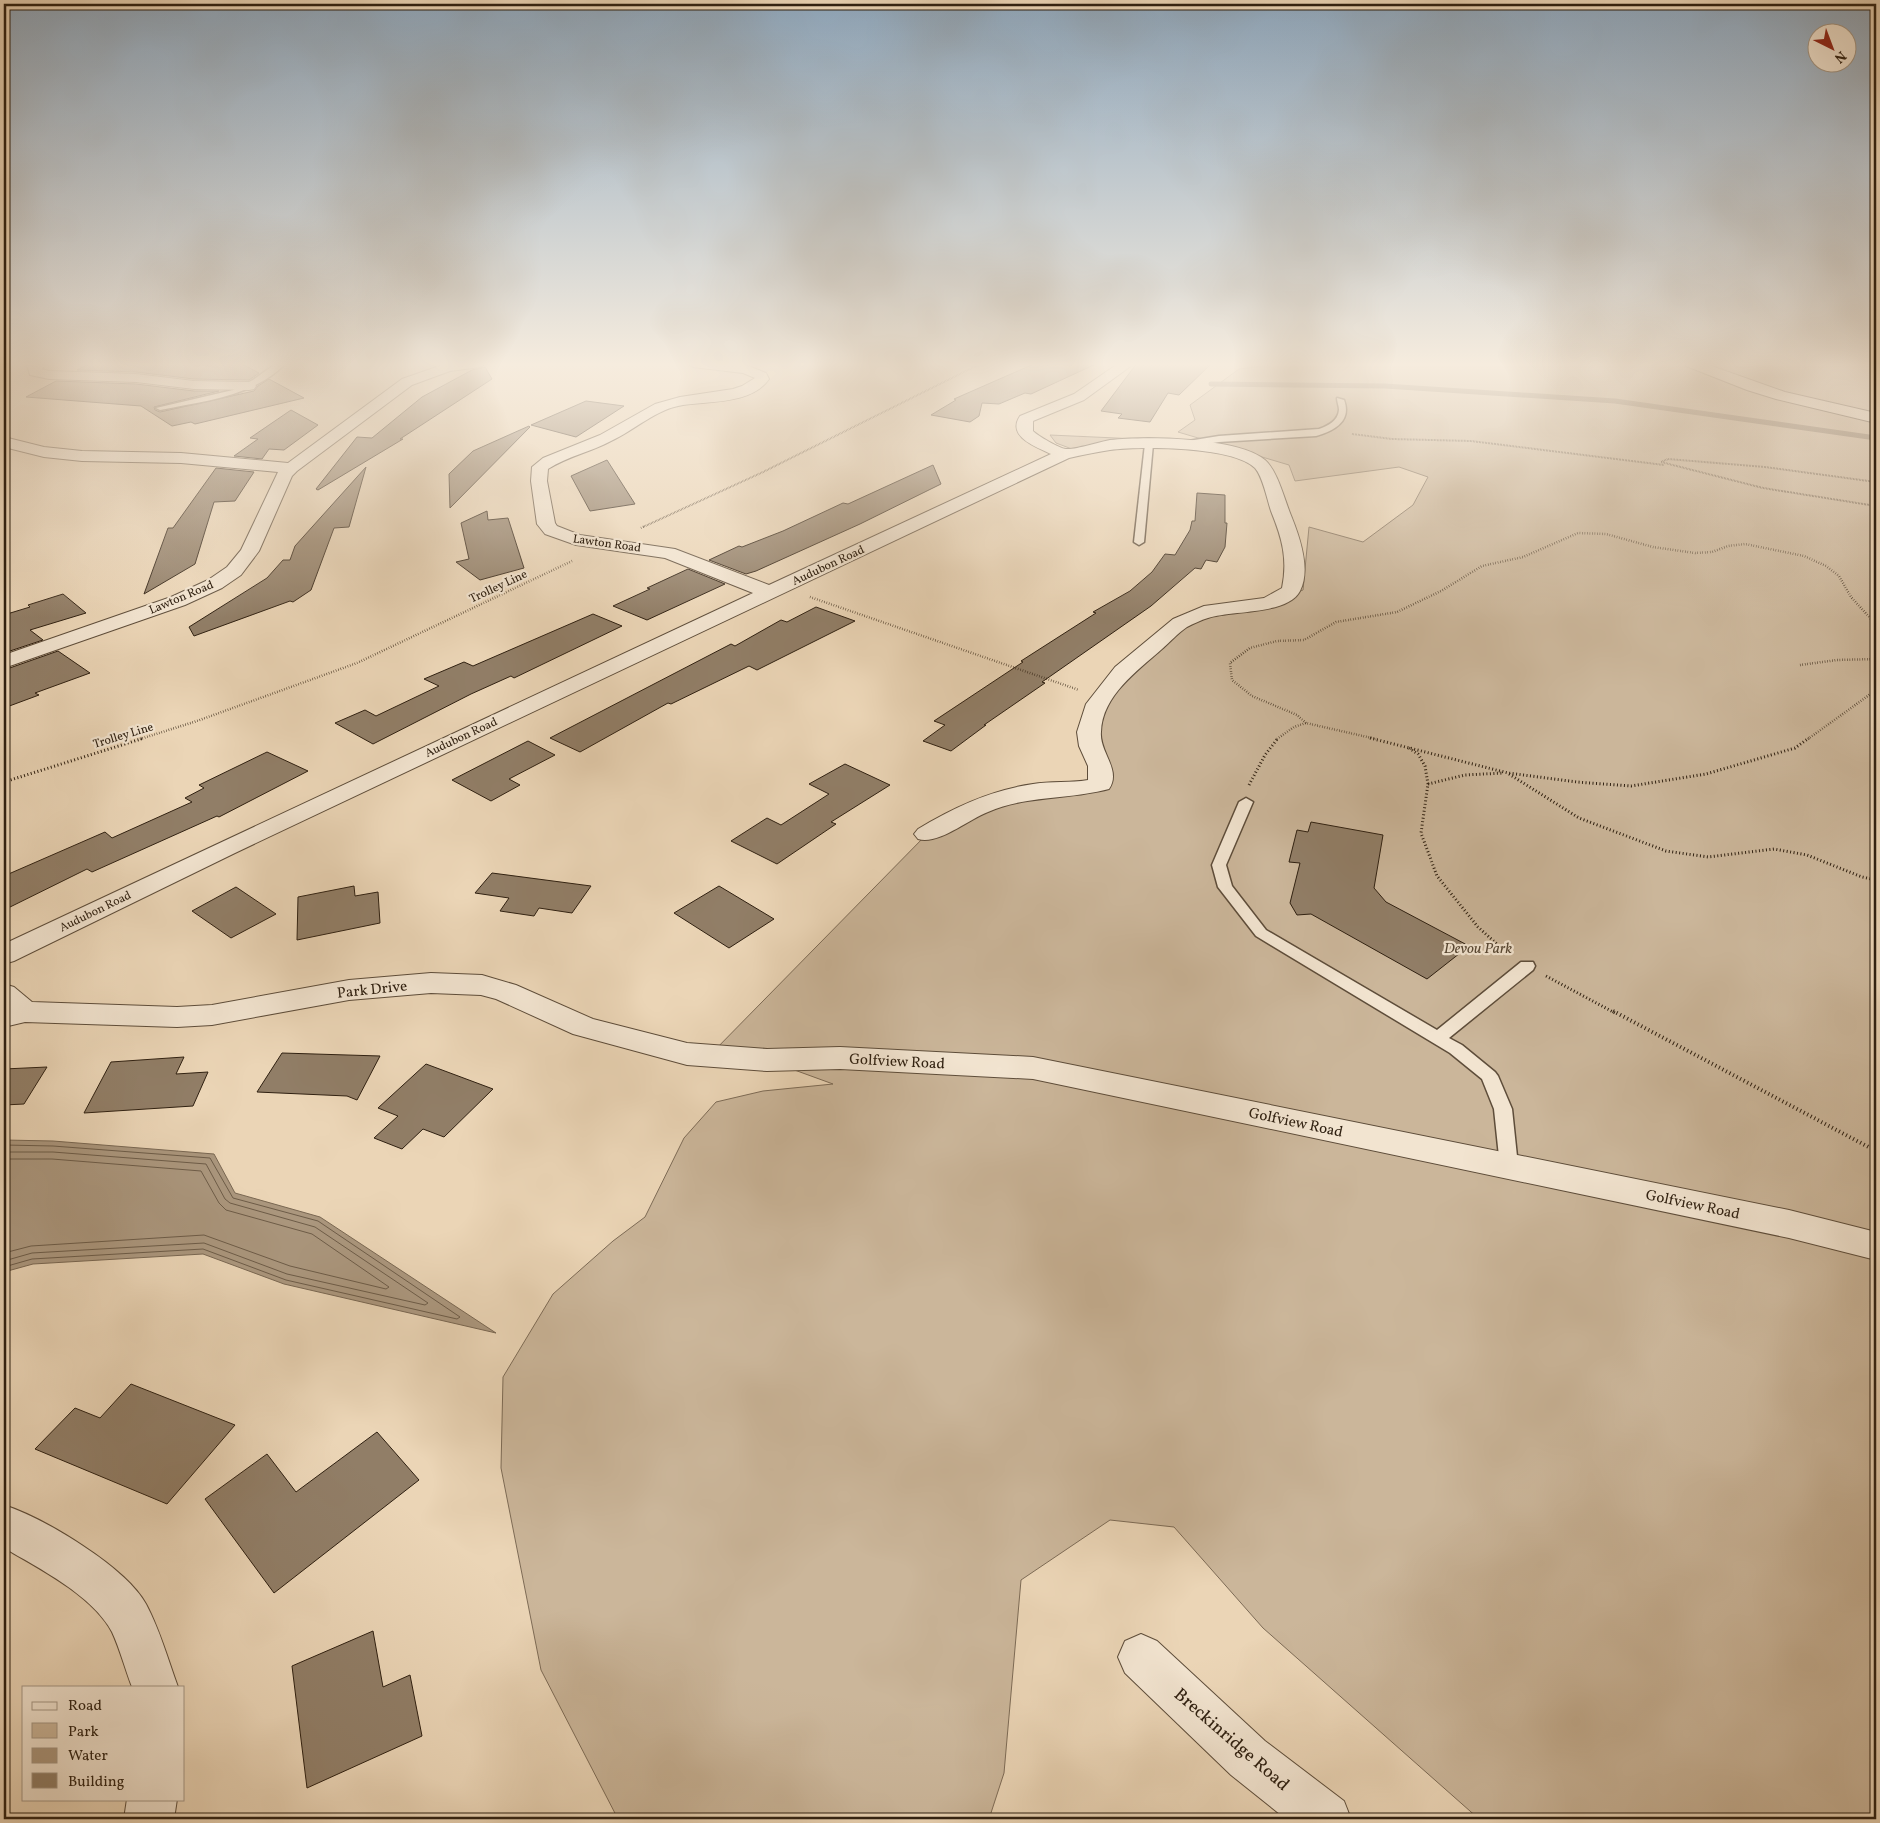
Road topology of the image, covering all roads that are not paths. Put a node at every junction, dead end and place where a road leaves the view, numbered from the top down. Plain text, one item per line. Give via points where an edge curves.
1 (28, 448) edge
2 (319, 448) edge
3 (579, 448) edge
4 (1052, 448) edge
5 (1095, 448) edge
6 (1148, 448) edge
7 (1211, 448) edge
8 (1064, 454) junction
9 (292, 468) junction
10 (1139, 542) dead end
11 (775, 589) junction
12 (4, 662) edge
13 (1246, 802) road end
14 (927, 834) dead end
15 (4, 955) edge
16 (1527, 966) road end
17 (11, 1008) edge
18 (1438, 1038) junction
19 (709, 1056) joint
20 (1509, 1166) junction
21 (1876, 1246) edge
22 (4, 1525) edge
23 (1141, 1657) dead end
24 (155, 1686) edge
25 (152, 1800) edge
26 (149, 1819) edge
27 (1326, 1819) edge

1 - 9 street via 82,456 181,458
2 - 9 street, Lawton Road
3 - 11 street, Lawton Road via 555,456 540,467 546,524 552,530 566,538 668,553
4 - 8 street
5 - 8 street, Audubon Road
6 - 10 lane
7 - 14 street, Audubon Road via 1248,457 1260,464 1268,475 1289,533 1295,569 1291,590 1268,604 1204,612 1180,623 1123,672 1097,704 1090,732 1091,746 1100,766 1100,784 1083,789 1012,794 956,816
8 - 11 street, Audubon Road
9 - 12 street, Lawton Road via 285,474 250,550 234,571 178,601
11 - 15 street, Audubon Road
13 - 18 lane via 1219,865 1225,887 1261,933
16 - 18 lane
17 - 19 street, Park Drive via 185,1017 349,990 431,983 482,985 584,1026 687,1054
18 - 20 lane via 1489,1076 1503,1109
19 - 20 street, Golfview Road via 767,1060 840,1058 1033,1068
20 - 21 street, Golfview Road via 1780,1222
22 - 24 street via 70,1562 116,1599 130,1620
23 - 27 street, Breckinridge Road via 1248,1758
25 - 26 street

